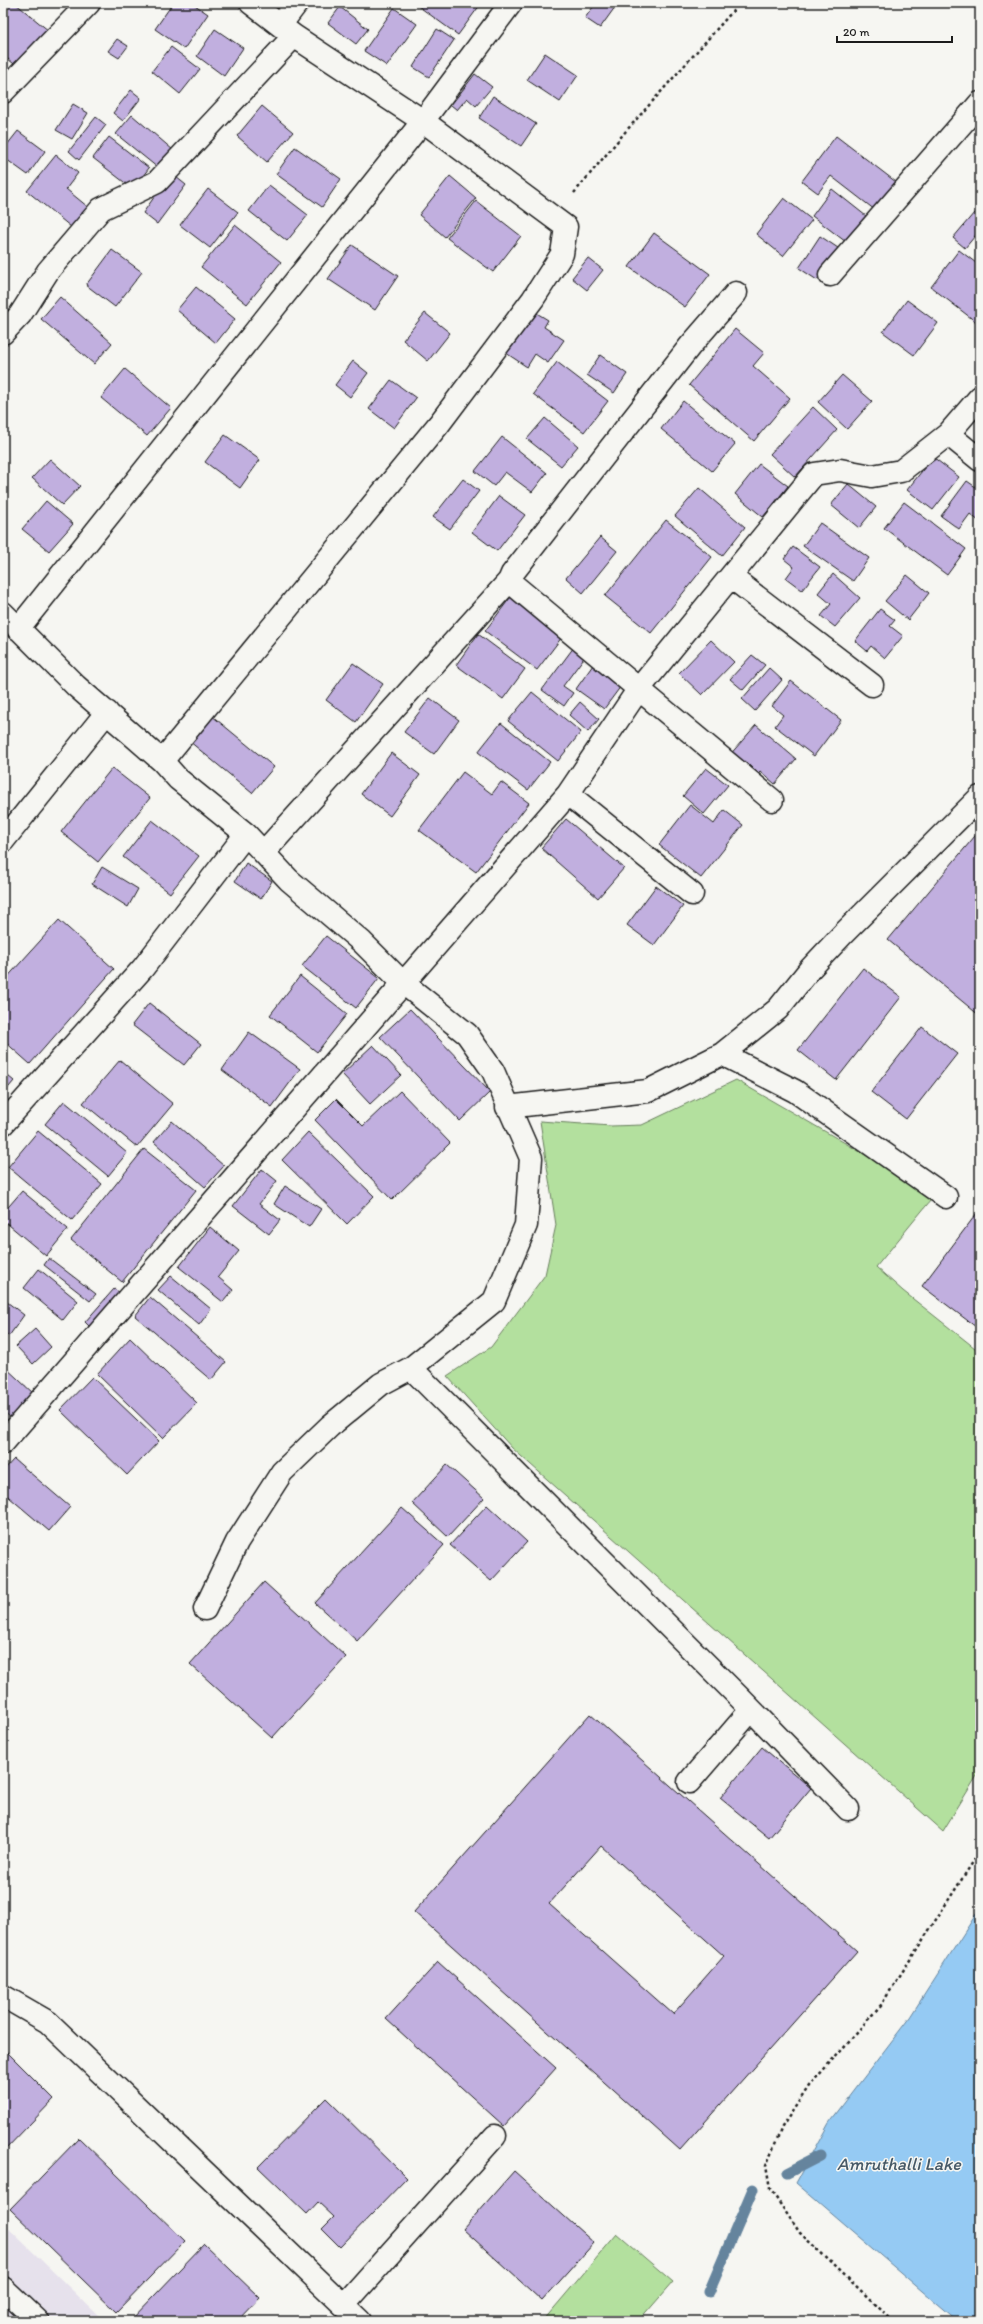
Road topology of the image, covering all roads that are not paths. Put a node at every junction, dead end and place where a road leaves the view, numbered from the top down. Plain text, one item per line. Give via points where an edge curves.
1 (89, 3) edge
2 (251, 3) edge
3 (297, 3) edge
4 (511, 3) edge
5 (288, 30) junction
6 (3, 92) edge
7 (980, 102) edge
8 (424, 121) junction
9 (830, 275) dead end
10 (736, 293) dead end
11 (3, 333) edge
12 (980, 397) edge
13 (948, 434) junction
14 (980, 460) edge
15 (731, 577) junction
16 (509, 581) junction
17 (10, 621) edge
18 (872, 686) dead end
19 (638, 690) junction
20 (107, 712) junction
21 (162, 761) junction
22 (568, 794) junction
23 (980, 797) edge
24 (772, 800) dead end
25 (246, 834) junction
26 (3, 841) edge
27 (264, 852) junction
28 (692, 894) dead end
29 (402, 982) junction
30 (722, 1054) junction
31 (507, 1107) junction
32 (3, 1124) edge
33 (946, 1197) dead end
34 (411, 1368) junction
35 (3, 1443) edge
36 (205, 1609) dead end
37 (751, 1710) junction
38 (688, 1782) dead end
39 (848, 1809) dead end
40 (3, 1996) edge
41 (495, 2136) dead end
42 (3, 2288) edge
43 (344, 2305) junction
44 (38, 2321) edge
45 (360, 2321) edge

1 - 6 street
2 - 5 street
3 - 5 street
4 - 8 street
5 - 8 street
5 - 11 street via 157,182 101,209 48,271 20,315
7 - 9 street
8 - 17 street
8 - 21 street via 566,226 562,254 533,299 439,424
10 - 16 street via 690,346
12 - 13 street
13 - 14 street
13 - 15 street via 901,471 872,476 840,470 814,474
15 - 18 street
15 - 19 street
16 - 19 street
16 - 27 street
17 - 20 street via 76,686
19 - 22 street
19 - 24 street
20 - 21 street
20 - 26 street
21 - 25 street via 178,779
22 - 28 street
22 - 29 street
23 - 30 street via 843,934 810,969 778,1009
25 - 27 street
25 - 32 street via 143,968
27 - 29 street via 289,880 362,942
29 - 31 street via 467,1034 493,1071
29 - 35 street
30 - 31 street via 648,1091
30 - 33 street via 795,1091
31 - 34 street via 531,1158 526,1225 494,1301
34 - 36 street via 370,1394 330,1426 282,1472 237,1542
34 - 37 street
37 - 38 street
37 - 39 street
40 - 43 street via 48,2022
41 - 43 street
42 - 44 street
43 - 45 street

